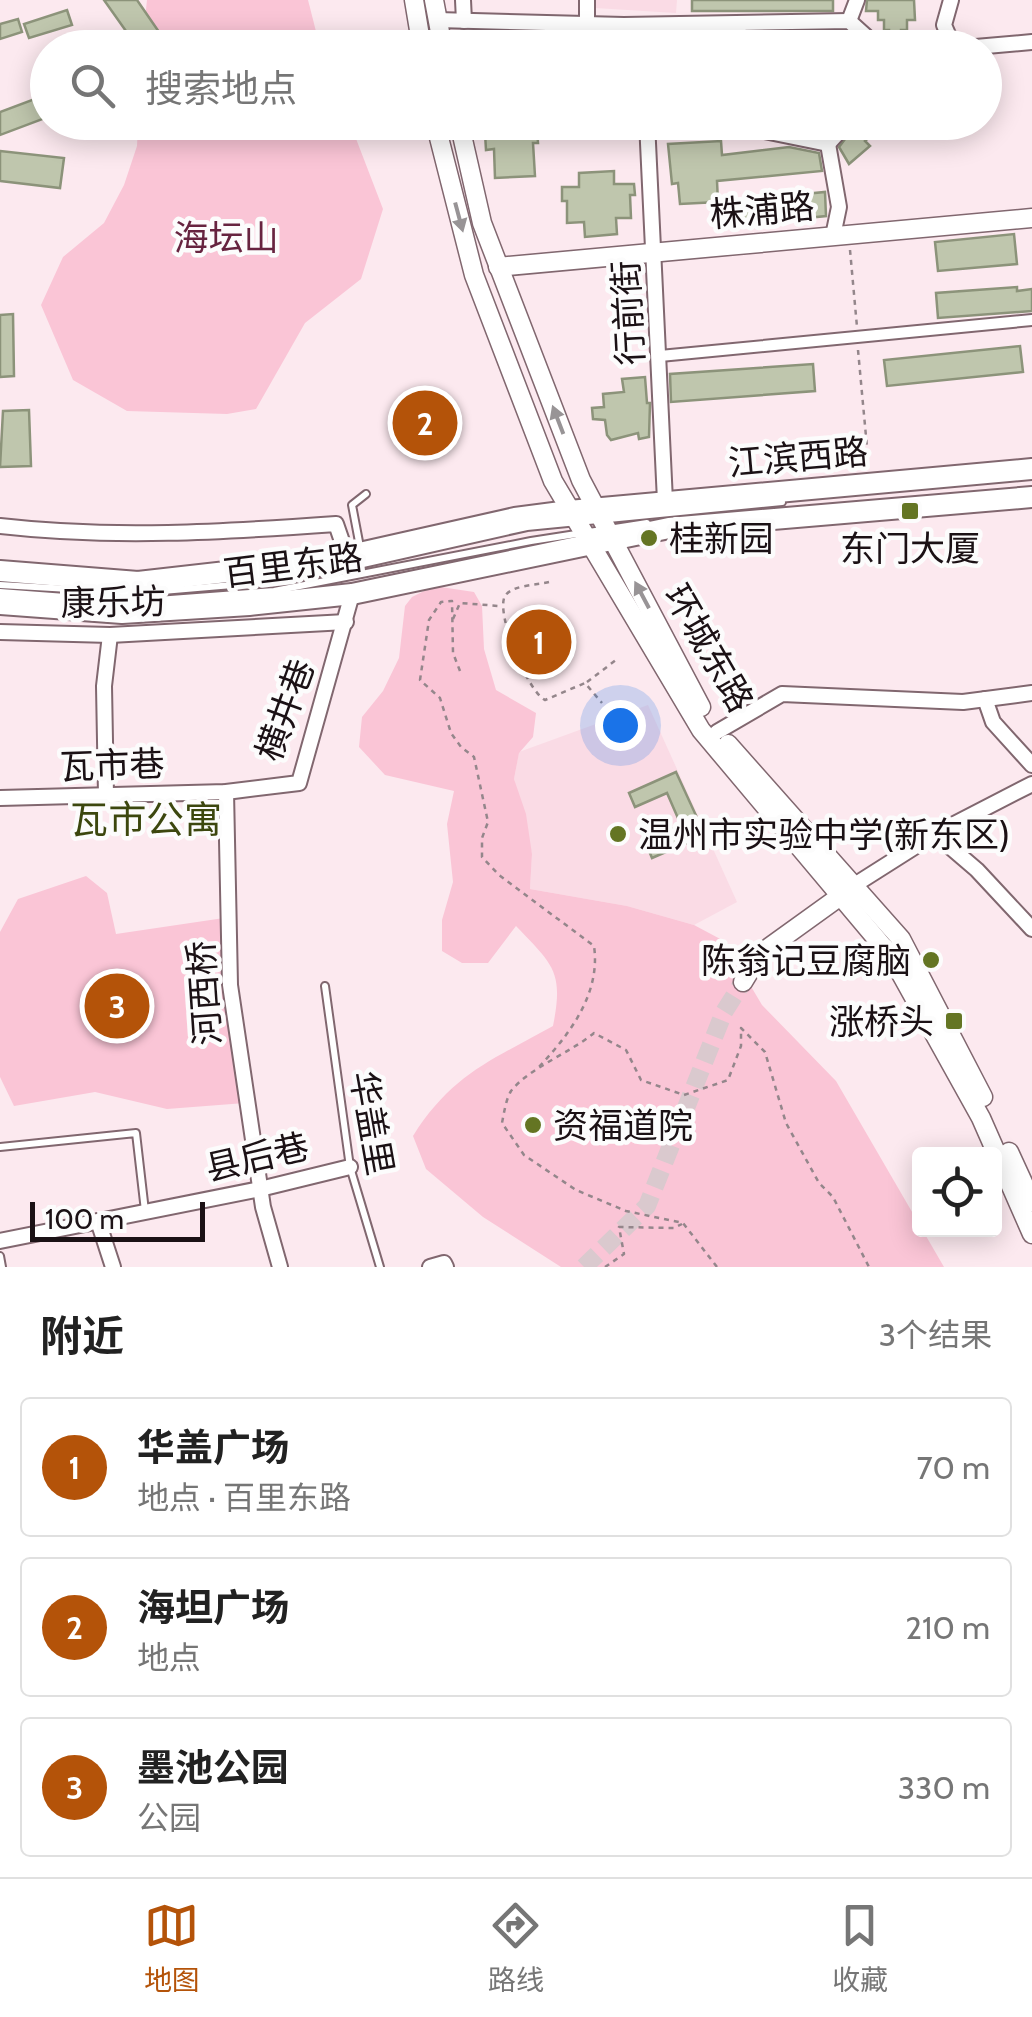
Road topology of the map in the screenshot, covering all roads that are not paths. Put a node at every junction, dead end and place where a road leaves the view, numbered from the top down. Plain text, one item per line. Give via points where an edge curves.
1 (414, 0) edge
2 (434, 0) edge
3 (463, 0) edge
4 (586, 0) edge
5 (857, 0) edge
6 (951, 0) edge
7 (436, 20) junction
8 (464, 21) junction
9 (849, 22) junction
10 (587, 24) junction
11 (738, 24) junction
12 (419, 30) edge
13 (438, 30) edge
14 (738, 30) edge
15 (858, 30) edge
16 (946, 30) edge
17 (1032, 42) edge
18 (1002, 45) edge
19 (440, 140) edge
20 (464, 140) edge
21 (648, 140) edge
22 (813, 140) edge
23 (832, 140) edge
24 (828, 144) junction
25 (1032, 218) edge
26 (833, 236) junction
27 (656, 252) junction
28 (498, 266) junction
29 (1032, 320) edge
30 (660, 356) junction
31 (1032, 469) edge
32 (1032, 478) edge
33 (1032, 488) edge
34 (366, 494) dead end
35 (1032, 497) edge
36 (666, 501) junction
37 (606, 525) junction
38 (0, 526) edge
39 (580, 528) junction
40 (354, 555) junction
41 (0, 571) edge
42 (0, 588) edge
43 (352, 594) junction
44 (0, 604) edge
45 (346, 622) junction
46 (0, 632) edge
47 (110, 635) junction
48 (1032, 693) edge
49 (985, 699) junction
50 (717, 732) junction
51 (1032, 765) edge
52 (1032, 784) edge
53 (226, 792) junction
54 (106, 795) junction
55 (0, 798) edge
56 (935, 834) junction
57 (846, 891) junction
58 (1032, 929) edge
59 (743, 982) tunnel mouth
60 (325, 986) dead end
61 (0, 1146) edge
62 (350, 1167) junction
63 (260, 1189) junction
64 (1032, 1202) edge
65 (145, 1212) junction
66 (98, 1222) junction
67 (1032, 1234) edge
68 (0, 1242) edge
69 (0, 1256) edge
70 (2, 1267) edge
71 (113, 1267) edge
72 (280, 1267) edge
73 (380, 1267) edge
74 (430, 1267) edge
75 (446, 1267) edge

1 - 12 main road
2 - 7 main road
3 - 8 street
4 - 10 street
5 - 9 street
6 - 16 street
7 - 8 street
7 - 13 main road
8 - 10 street
9 - 11 street
9 - 15 street
10 - 11 street
11 - 14 street
17 - 18 street
19 -> 39 main road, 环城东路 via 474,275 553,481
20 - 28 main road, 环城东路
21 - 27 street, 行前街
22 - 24 street
23 - 24 street
24 - 26 street via 839,206
25 - 26 main road, 株浦路
26 - 27 main road, 株浦路
27 - 28 main road, 株浦路
27 - 30 street, 行前街
37 -> 28 main road, 环城东路 via 581,480
29 - 30 street
30 - 36 street, 行前街
31 - 36 main road, 江滨西路
32 - 37 lane
33 - 37 lane
34 - 40 lane via 352,505
35 - 37 main road, 江滨西路 via 669,528
36 - 37 main road, 江滨西路
37 - 39 main road, 江滨西路
37 - 39 main road, 江滨西路
50 -> 37 main road, 环城东路
38 - 40 street via 123,534 336,524
39 - 40 main road, 百里东路 via 515,518
39 - 42 lane via 526,528 268,582 139,594
39 - 42 lane via 274,592 131,602
39 - 43 main road, 百里东路
39 - 57 main road, 环城东路 via 701,730
40 - 41 main road, 百里东路 via 138,582
43 - 44 main road, 百里东路 via 122,613
43 - 45 street, 横井巷
45 - 47 street, 康乐坊
45 - 53 street, 横井巷 via 298,782
46 - 47 street, 康乐坊
47 - 54 street
48 - 49 street
49 - 50 street via 782,694
49 - 51 street via 993,722
50 - 57 main road, 环城东路
52 - 56 street
53 - 54 street, 瓦市巷
53 - 63 street, 河西桥 via 230,985
54 - 55 street, 瓦市巷
56 - 57 street
56 - 58 street
57 - 59 main road via 760,954
57 - 64 main road, 环城东路 via 901,939
57 - 67 main road, 环城东路 via 891,956 981,1118
60 - 62 lane, 华盖里
61 - 65 lane via 136,1133
62 - 63 street, 县后巷
62 - 73 lane, 华盖里
63 - 65 street, 县后巷
63 - 72 street, 河西桥
65 - 66 street, 县后巷
66 - 68 street, 县后巷
66 - 71 street
69 - 70 lane
74 - 75 street

